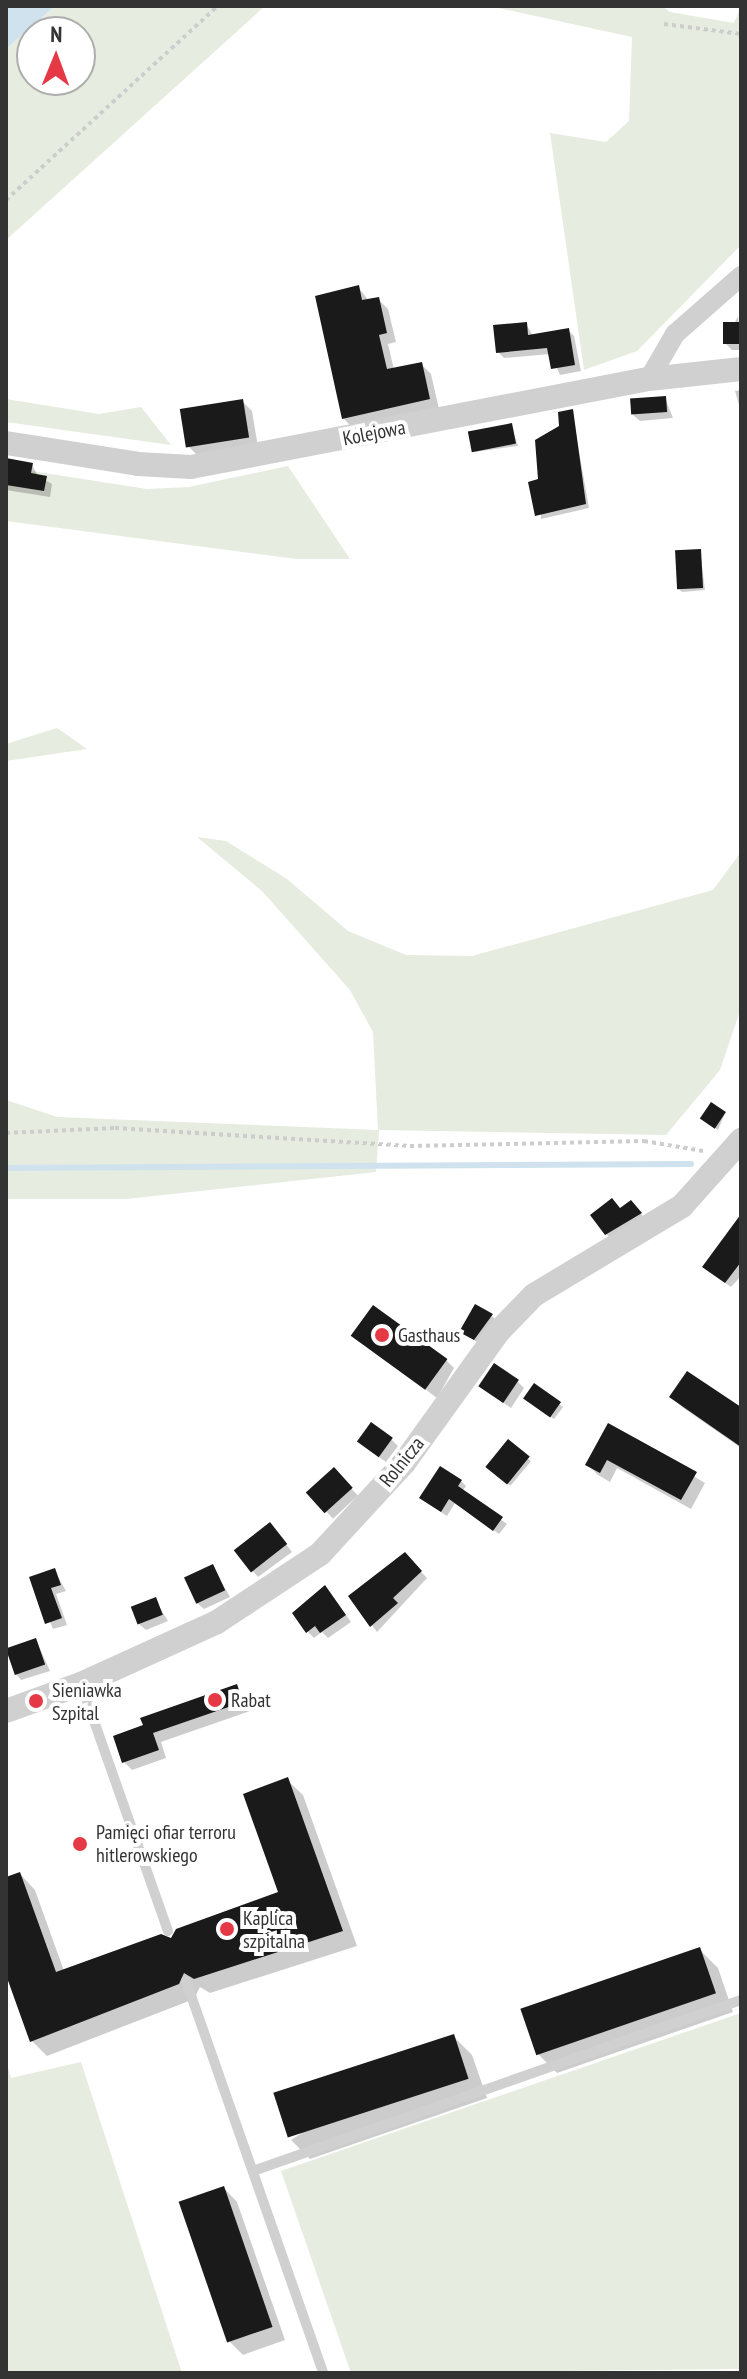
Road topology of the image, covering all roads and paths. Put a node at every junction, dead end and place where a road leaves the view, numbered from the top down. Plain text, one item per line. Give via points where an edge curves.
1 (218, 6) edge
2 (664, 24) dead end
3 (741, 34) edge
4 (6, 200) edge
5 (741, 276) edge
6 (741, 369) edge
7 (649, 379) junction
8 (6, 443) edge
9 (6, 1133) edge
10 (741, 1140) edge
11 (721, 1165) junction
12 (81, 1684) junction
13 (6, 1711) edge
14 (118, 1831) dead end
15 (86, 1842) dead end
16 (168, 1931) dead end
17 (186, 1981) dead end
18 (741, 2000) edge
19 (253, 2171) junction
20 (323, 2373) edge

1 - 4 path
2 - 3 path
5 - 7 street via 675,334
6 - 7 street, Kolejowa
7 - 8 street, Kolejowa via 191,467
9 - 11 path via 115,1128 410,1146 644,1141 699,1148
10 - 11 street, Rolnicza
11 - 12 street, Rolnicza via 682,1206 534,1295 499,1331 404,1463 320,1554 217,1622
12 - 13 street, Rolnicza
12 - 16 lane
14 - 15 path
17 - 19 lane
18 - 19 lane
19 - 20 lane

